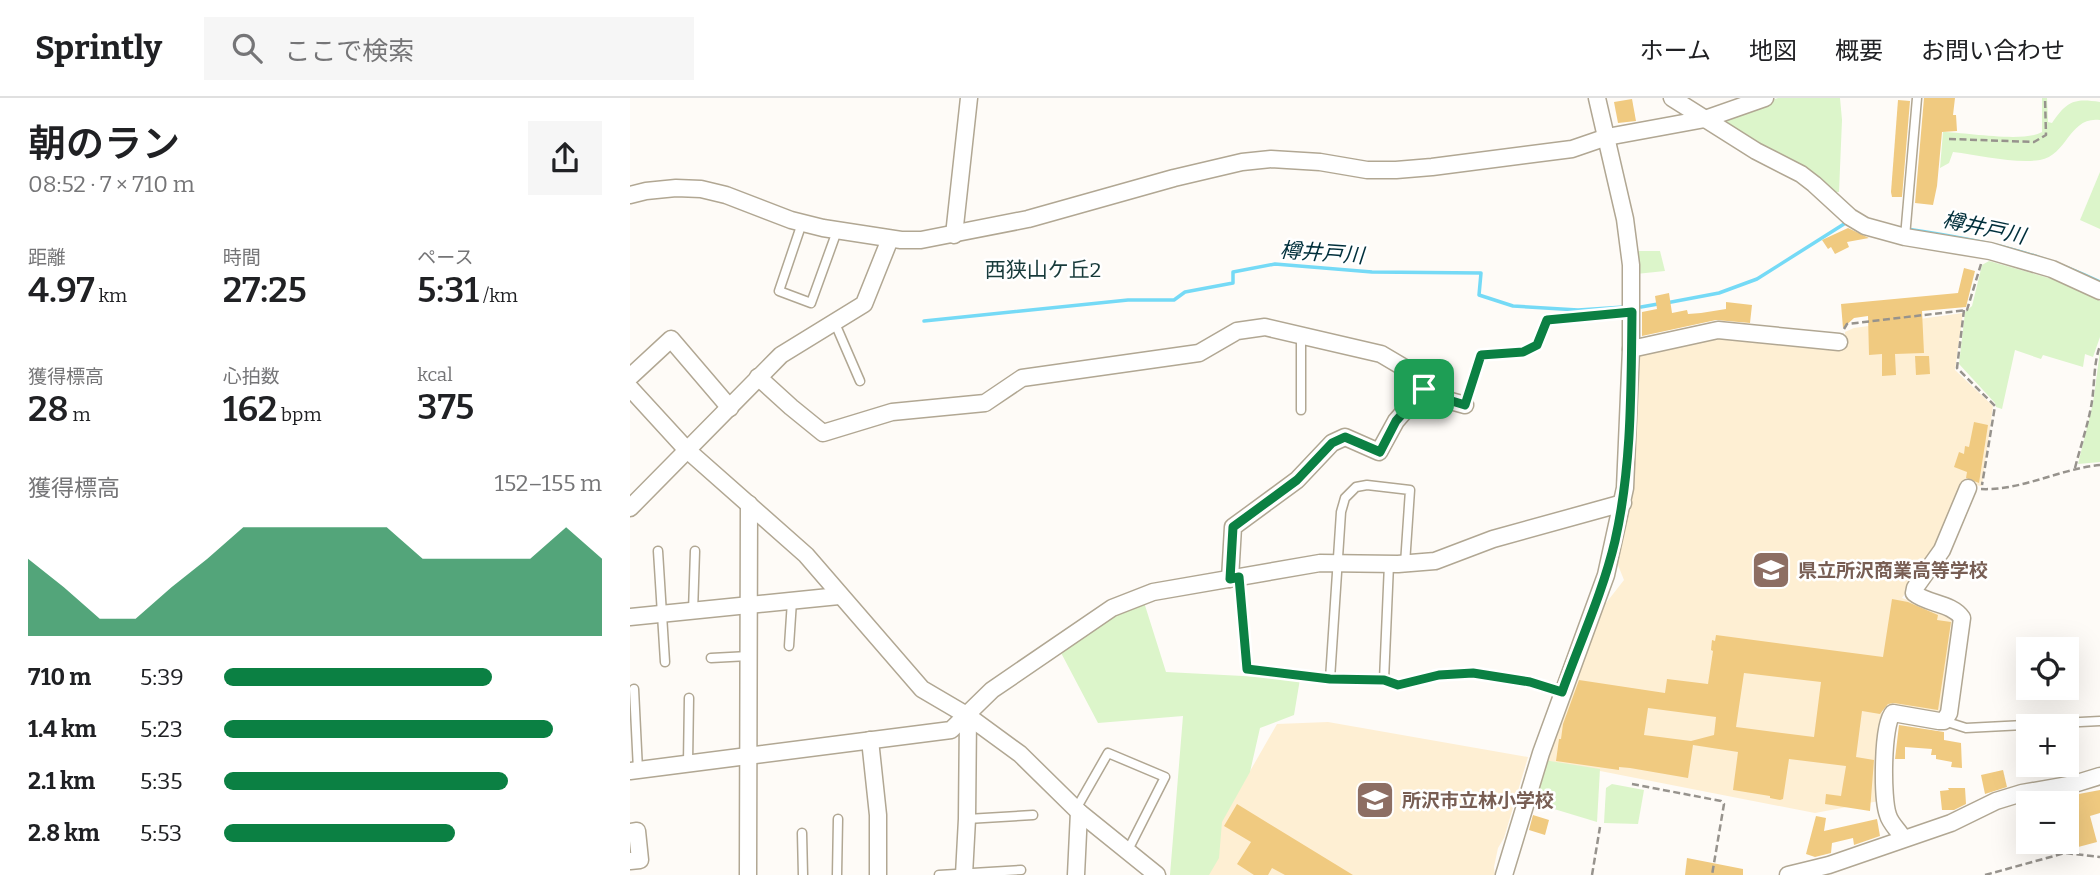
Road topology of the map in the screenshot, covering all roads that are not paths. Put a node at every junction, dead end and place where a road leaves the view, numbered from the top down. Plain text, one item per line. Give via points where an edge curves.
1 (969, 98) edge
2 (1597, 98) edge
3 (1672, 98) edge
4 (1765, 98) edge
5 (1917, 98) edge
6 (1705, 119) junction
7 (1607, 137) junction
8 (630, 195) edge
9 (802, 223) junction
10 (837, 231) junction
11 (1905, 231) junction
12 (954, 235) junction
13 (890, 239) junction
14 (2100, 291) edge
15 (834, 321) junction
16 (1301, 335) junction
17 (1839, 342) road end
18 (1631, 349) junction
19 (630, 377) edge
20 (758, 377) junction
21 (860, 381) dead end
22 (630, 388) edge
23 (1424, 389) junction
24 (1465, 405) road end
25 (730, 408) junction
26 (1301, 410) dead end
27 (686, 449) junction
28 (1975, 488) road end
29 (1623, 503) junction
30 (749, 504) junction
31 (630, 508) edge
32 (658, 551) dead end
33 (695, 551) dead end
34 (1338, 563) junction
35 (1397, 564) junction
36 (1235, 578) junction
37 (839, 596) junction
38 (792, 601) junction
39 (750, 606) junction
40 (693, 612) junction
41 (660, 615) junction
42 (630, 617) edge
43 (789, 646) dead end
44 (749, 656) junction
45 (711, 658) dead end
46 (665, 662) dead end
47 (1330, 679) junction
48 (1384, 680) junction
49 (634, 690) dead end
50 (1562, 692) junction
51 (689, 698) dead end
52 (968, 716) junction
53 (1944, 721) junction
54 (2100, 721) edge
55 (870, 740) junction
56 (748, 756) junction
57 (688, 763) junction
58 (634, 770) edge
59 (2100, 776) edge
60 (1078, 810) junction
61 (1033, 815) dead end
62 (838, 819) dead end
63 (967, 819) junction
64 (630, 832) edge
65 (802, 833) dead end
66 (1903, 838) junction
67 (1127, 852) junction
68 (630, 860) edge
69 (1021, 870) dead end
70 (964, 874) edge
71 (748, 875) edge
72 (803, 875) edge
73 (837, 875) edge
74 (878, 875) edge
75 (939, 875) edge
76 (1076, 875) edge
77 (1157, 875) edge
78 (1504, 875) edge
79 (1788, 875) edge

1 - 12 street
2 - 7 street
3 - 6 street
4 - 6 street
5 - 11 lane
6 - 7 street
6 - 11 street via 1801,174 1865,226
7 - 12 street via 1572,149 1415,169 1367,170 1286,159 1242,162
7 - 18 street via 1631,265
8 - 9 street via 701,190
9 - 10 street
9 - 10 lane via 779,290 811,303
10 - 13 street
11 - 14 street via 2052,269
12 - 13 street
13 - 15 street via 864,304
15 - 20 street via 781,355
15 - 21 lane
16 - 20 street via 1265,327 1237,331 1199,353 1022,378 985,403 892,412 822,433
16 - 23 street via 1381,354
16 - 26 lane
17 - 18 street via 1718,330
18 - 29 street
19 - 25 street via 671,339
20 - 25 street
22 - 27 street
23 - 24 street
23 - 36 street via 1396,421 1380,452 1345,437 1332,443 1297,480 1233,527
25 - 27 street
27 - 30 street
27 - 31 street
28 - 53 street via 1914,593 1962,618 1949,713
29 - 35 street via 1493,539 1435,561
29 - 50 street via 1606,575
30 - 37 street via 806,555
30 - 39 street
32 - 41 lane
33 - 40 lane
34 - 35 street
34 - 35 lane via 1345,498 1356,487 1367,485 1410,490
34 - 36 street
34 - 47 lane
35 - 48 lane
36 - 47 lane via 1247,669
36 - 52 street via 1153,592 1112,608 992,691
37 - 38 street
37 - 52 street via 922,689
38 - 39 street
38 - 43 lane
39 - 40 street
39 - 44 street
40 - 41 street
41 - 42 street
41 - 46 lane
44 - 45 lane
44 - 56 street
47 - 48 lane
48 - 50 lane via 1398,685 1473,673
49 - 58 lane
50 - 78 street
51 - 57 lane
52 - 55 street via 951,730
52 - 60 street via 1020,754
52 - 63 street
53 - 54 lane via 1966,728
53 - 66 street via 1897,713 1889,717 1888,816
55 - 56 street
55 - 74 street
56 - 57 street
56 - 71 street
57 - 58 street
59 - 66 street via 1996,801 1951,823
60 - 67 street
60 - 67 lane via 1108,753 1165,777
60 - 76 street
61 - 63 lane
62 - 73 lane
63 - 70 street
64 - 68 street via 637,831 640,860
65 - 72 lane
66 - 79 street
67 - 77 street
69 - 70 lane
70 - 75 lane

